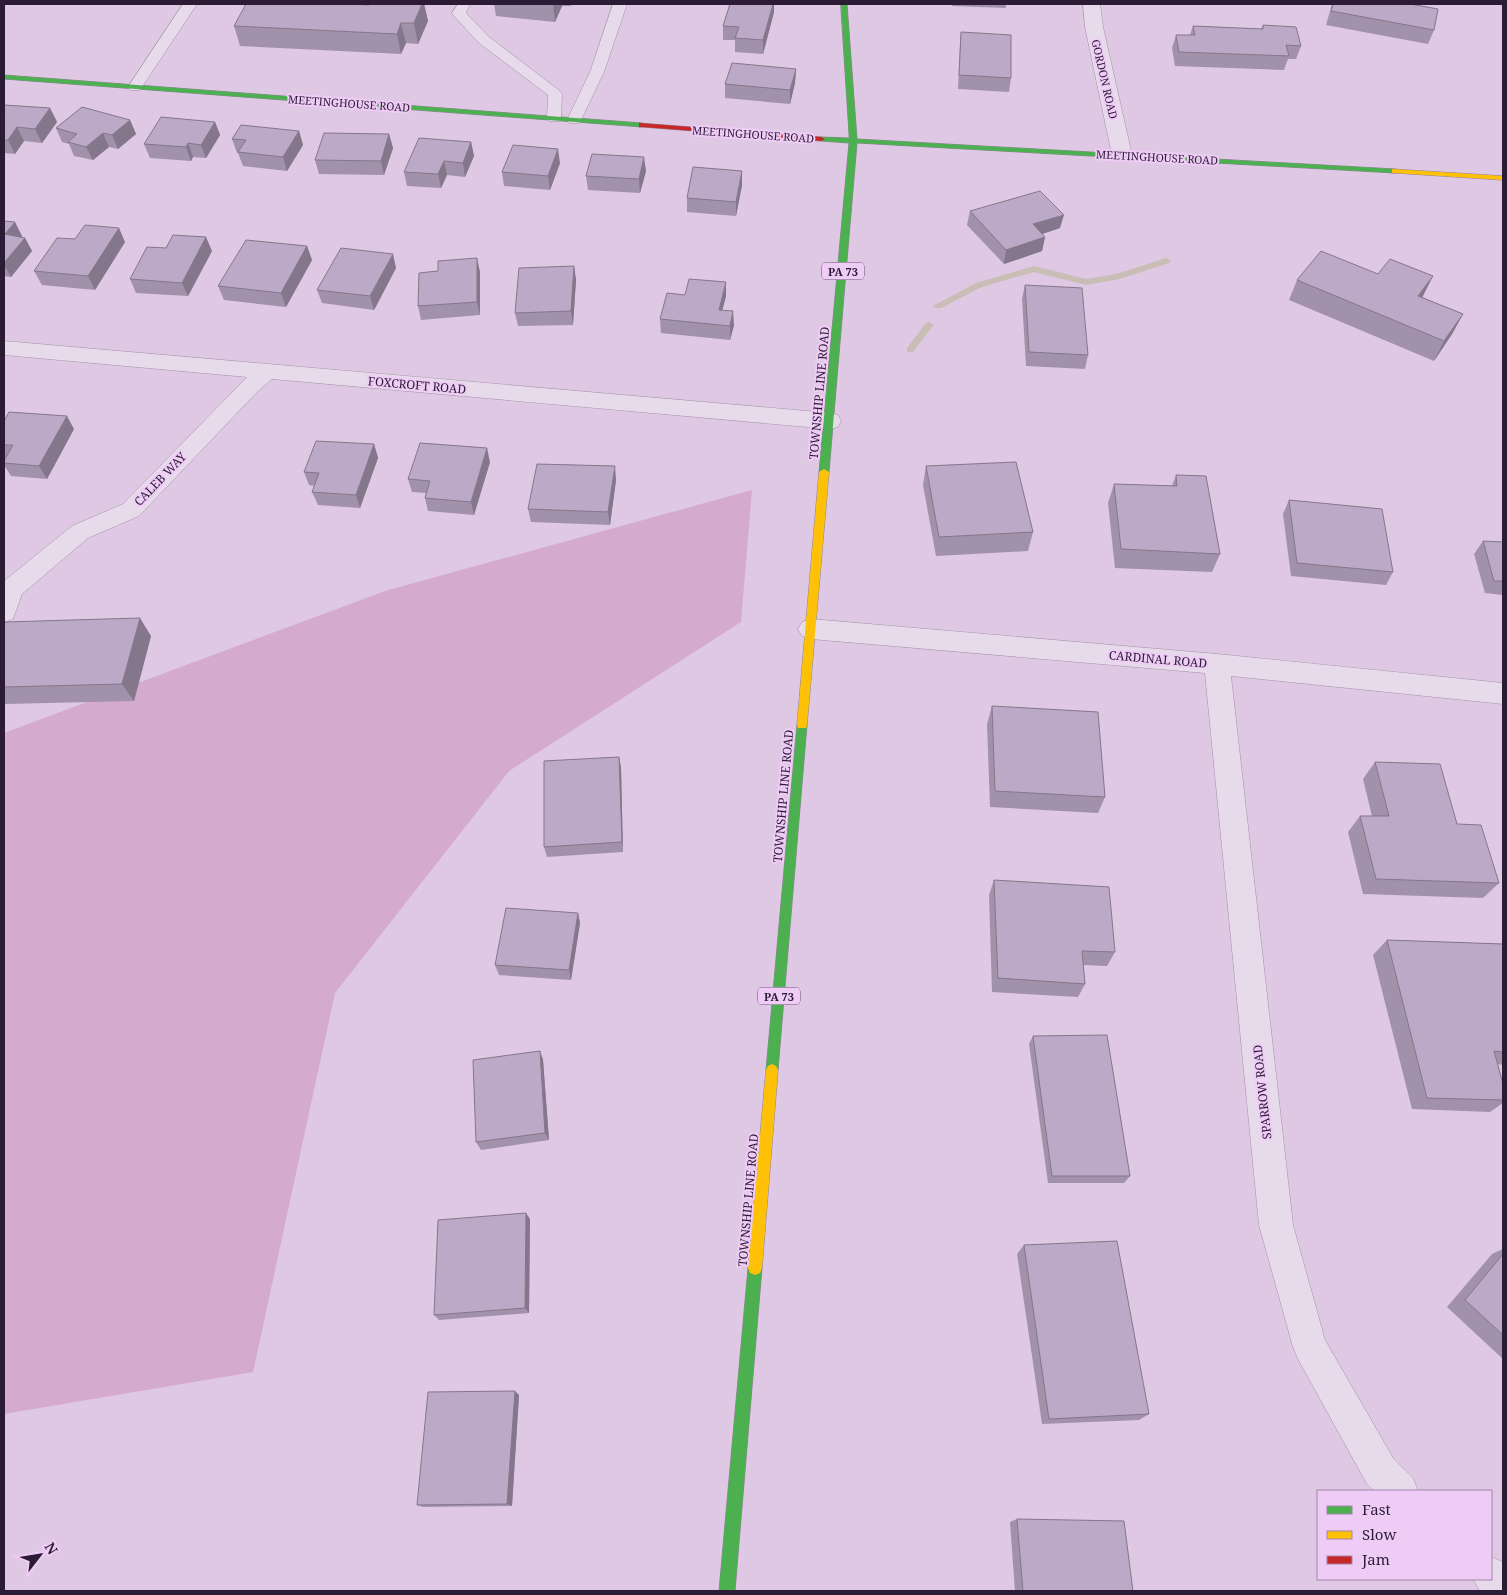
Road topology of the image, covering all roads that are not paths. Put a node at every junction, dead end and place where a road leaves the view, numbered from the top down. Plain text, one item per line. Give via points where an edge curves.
1 (190, 4) edge
2 (464, 4) edge
3 (620, 4) edge
4 (844, 4) edge
5 (1090, 4) edge
6 (4, 77) edge
7 (135, 86) junction
8 (554, 118) junction
9 (574, 120) junction
10 (853, 141) junction
11 (1122, 155) junction
12 (1503, 178) edge
13 (4, 348) edge
14 (267, 372) junction
15 (830, 421) junction
16 (4, 612) edge
17 (812, 629) junction
18 (1217, 664) junction
19 (1503, 693) edge
20 (1399, 1490) edge
21 (1492, 1577) edge
22 (1503, 1585) edge
23 (727, 1591) edge

1 - 7 lane
2 - 8 lane via 459,13 484,40 555,94
3 - 9 lane via 597,72
4 - 10 street, TOWNSHIP LINE ROAD / PA 73
5 - 11 street, GORDON ROAD
6 - 7 street, MEETINGHOUSE ROAD
7 - 8 street, MEETINGHOUSE ROAD
8 - 9 street, MEETINGHOUSE ROAD
9 - 10 street, MEETINGHOUSE ROAD
10 - 11 street, MEETINGHOUSE ROAD
10 - 15 street, TOWNSHIP LINE ROAD / PA 73
11 - 12 street, MEETINGHOUSE ROAD
13 - 14 street, FOXCROFT ROAD
14 - 15 street, FOXCROFT ROAD
14 - 16 street, CALEB WAY via 248,387 131,510 80,532 10,588
15 - 17 street, TOWNSHIP LINE ROAD / PA 73
17 - 18 street, CARDINAL ROAD
17 - 23 street, TOWNSHIP LINE ROAD / PA 73
18 - 19 street, CARDINAL ROAD
18 - 20 street, SPARROW ROAD via 1276,1226 1310,1347 1380,1471
21 - 22 street

